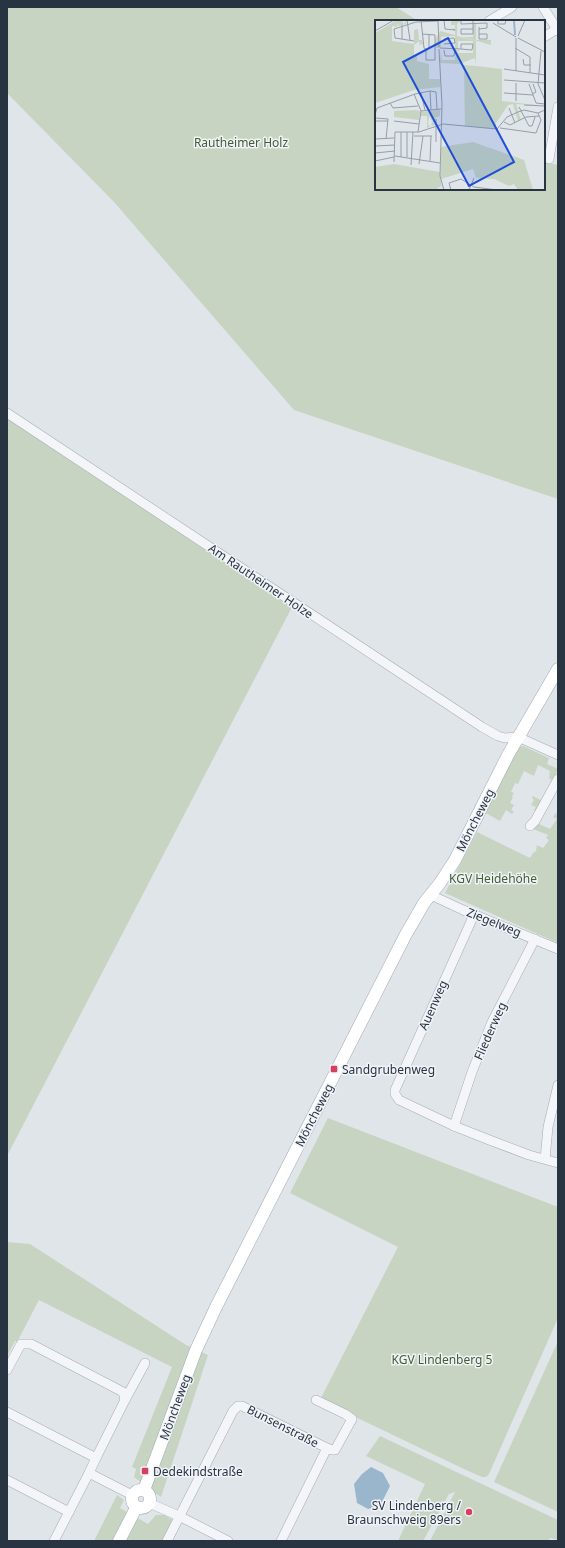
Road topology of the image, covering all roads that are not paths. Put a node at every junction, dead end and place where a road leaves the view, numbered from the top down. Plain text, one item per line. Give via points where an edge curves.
1 (512, 7) edge
2 (543, 7) edge
3 (491, 20) edge
4 (557, 30) edge
5 (545, 36) edge
6 (558, 107) edge
7 (549, 159) dead end
8 (7, 413) edge
9 (558, 669) edge
10 (518, 737) junction
11 (558, 755) edge
12 (558, 779) edge
13 (530, 826) dead end
14 (431, 895) junction
15 (474, 914) junction
16 (535, 939) junction
17 (558, 949) edge
18 (558, 1085) edge
19 (454, 1126) junction
20 (545, 1158) junction
21 (558, 1163) edge
22 (145, 1363) dead end
23 (7, 1370) edge
24 (125, 1400) junction
25 (316, 1400) dead end
26 (7, 1412) edge
27 (327, 1448) junction
28 (96, 1458) junction
29 (89, 1473) junction
30 (7, 1480) edge
31 (144, 1490) junction
32 (132, 1495) junction
33 (149, 1503) junction
34 (136, 1508) junction
35 (69, 1512) junction
36 (179, 1516) junction
37 (54, 1541) edge
38 (119, 1541) edge
39 (167, 1541) edge
40 (228, 1541) edge
41 (281, 1541) edge

1 - 3 street
2 - 4 street
4 - 5 street
6 - 7 street
8 - 10 street, Am Rautheimer Holze via 482,727 505,738
9 - 10 main road, Möncheweg
10 - 11 street
10 - 14 main road, Möncheweg via 455,860
12 - 13 street
14 - 15 street, Ziegelweg
14 - 31 main road, Möncheweg via 405,936 216,1307 196,1350
15 - 16 street, Ziegelweg
15 - 19 street, Auenweg via 395,1090 399,1100
16 - 17 street, Ziegelweg
16 - 19 street, Fliederweg via 487,1033
18 - 20 street via 548,1127
19 - 20 street via 529,1155
20 - 21 street
22 - 24 street
23 - 24 street via 21,1344 31,1344 123,1392
24 - 28 street
25 - 27 street, Bunsenstraße via 352,1420 335,1450
26 - 28 street
27 - 36 street, Bunsenstraße via 238,1406 233,1411
27 - 41 street, Bunsenstraße
28 - 29 street
29 - 32 street
29 - 35 street
30 - 35 street
31 - 32 main road via 137,1490
31 - 33 main road via 150,1497
32 - 34 main road via 132,1502
33 - 34 main road via 144,1508
33 - 36 street
34 - 38 main road
35 - 37 street
36 - 39 street
36 - 40 street

